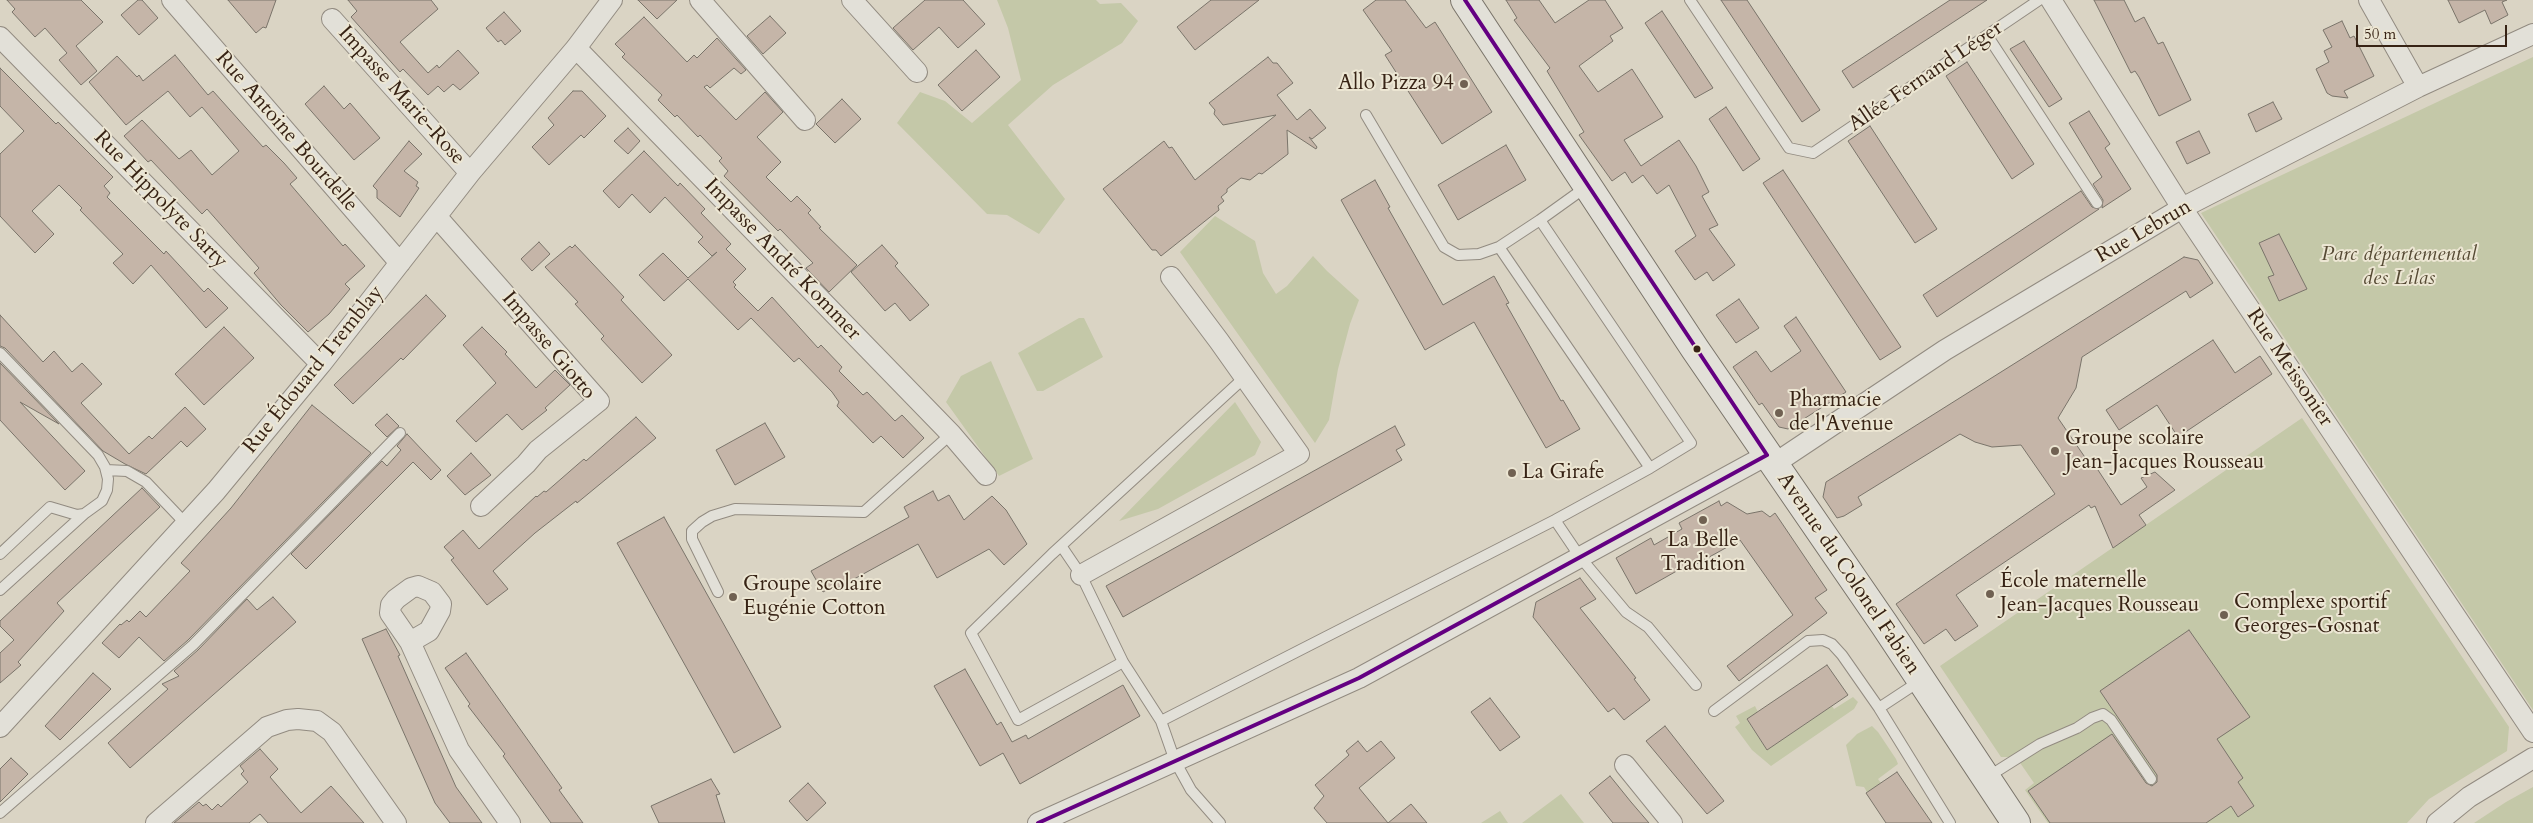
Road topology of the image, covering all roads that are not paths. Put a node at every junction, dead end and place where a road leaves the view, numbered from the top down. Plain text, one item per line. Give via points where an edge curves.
1 (172, 0) edge
2 (612, 0) edge
3 (700, 0) edge
4 (852, 0) edge
5 (1465, 0) edge
6 (1690, 0) edge
7 (2039, 0) edge
8 (2051, 0) edge
9 (2368, 0) edge
10 (332, 19) dead end
11 (2533, 34) edge
12 (1987, 35) junction
13 (0, 37) edge
14 (576, 48) junction
15 (916, 72) dead end
16 (2418, 87) junction
17 (1366, 115) dead end
18 (805, 120) dead end
19 (470, 173) junction
20 (1587, 187) junction
21 (2097, 203) dead end
22 (2182, 208) junction
23 (437, 217) junction
24 (1540, 220) junction
25 (1499, 247) junction
26 (400, 263) junction
27 (1170, 277) dead end
28 (0, 353) edge
29 (321, 364) junction
30 (1245, 377) junction
31 (400, 433) dead end
32 (951, 434) junction
33 (1770, 459) junction
34 (1650, 468) junction
35 (106, 470) junction
36 (986, 475) dead end
37 (481, 506) dead end
38 (84, 514) junction
39 (1555, 520) junction
40 (186, 524) junction
41 (1062, 547) junction
42 (0, 554) edge
43 (1580, 557) junction
44 (1081, 575) junction
45 (0, 590) edge
46 (718, 592) dead end
47 (410, 642) dead end
48 (1123, 662) junction
49 (1921, 680) junction
50 (1696, 686) dead end
51 (1879, 708) junction
52 (1714, 711) dead end
53 (1160, 721) junction
54 (0, 727) edge
55 (2533, 732) edge
56 (2533, 758) edge
57 (1175, 762) junction
58 (1625, 766) dead end
59 (1985, 778) junction
60 (2151, 779) dead end
61 (0, 813) edge
62 (156, 823) edge
63 (396, 823) edge
64 (510, 823) edge
65 (1038, 823) edge
66 (1220, 823) edge
67 (1672, 823) edge
68 (1950, 823) edge
69 (2016, 823) edge
70 (2437, 823) edge

1 - 26 street, Rue Antoine Bourdelle
2 - 14 street, Rue Édouard Tremblay
3 - 18 street
4 - 15 street
5 - 20 street, Avenue du Colonel Fabien
6 - 12 lane, Allée Fernand Léger via 1789,148 1813,153
7 - 12 lane, Allée Fernand Léger
8 - 22 street, Rue Meissonier
9 - 16 street
10 - 19 street, Impasse Marie-Rose
11 - 16 street, Rue Lebrun
12 - 21 lane
13 - 29 street, Rue Hippolyte Sarty
14 - 19 street, Rue Édouard Tremblay
14 - 32 street, Impasse André Kommer
16 - 22 street, Rue Lebrun
17 - 25 lane via 1444,247 1458,255 1480,254
19 - 23 street, Rue Édouard Tremblay
20 - 24 lane
20 - 33 street, Avenue du Colonel Fabien
22 - 33 street, Rue Lebrun
22 - 55 street, Rue Meissonier
23 - 26 street, Rue Édouard Tremblay
23 - 37 street, Impasse Giotto via 599,401 538,450
24 - 25 lane
24 - 34 lane via 1691,443
25 - 34 lane
26 - 29 street, Rue Édouard Tremblay
27 - 30 street
28 - 35 lane via 98,455
29 - 40 street, Rue Édouard Tremblay
30 - 41 lane
30 - 44 street via 1299,454
31 - 61 lane via 193,645
32 - 36 street, Impasse André Kommer
32 - 46 lane via 864,512 735,508 702,522 692,531 692,539
33 - 43 street, Rue Lebrun
33 - 49 street, Avenue du Colonel Fabien
34 - 39 lane
35 - 38 lane via 108,484 102,501
35 - 40 lane via 127,471 146,482
38 - 42 lane via 50,507
38 - 45 lane
39 - 43 lane
39 - 53 lane
40 - 54 street, Rue Édouard Tremblay
41 - 44 lane
41 - 48 lane via 971,633 1018,720
43 - 50 lane via 1626,612 1648,627
43 - 57 street, Rue Lebrun via 1359,678
44 - 48 lane
47 - 64 street via 459,750
48 - 53 lane
49 - 51 lane
49 - 59 street, Avenue du Colonel Fabien
51 - 52 lane via 1837,649 1823,640 1814,639
51 - 68 lane
53 - 57 lane
56 - 70 street via 2469,797
57 - 65 street, Rue Lebrun
57 - 66 lane via 1191,790
58 - 67 street
59 - 60 lane via 2040,744 2103,714 2111,720
59 - 69 street, Avenue du Colonel Fabien
62 - 63 street via 267,728 298,719 317,721 332,732

